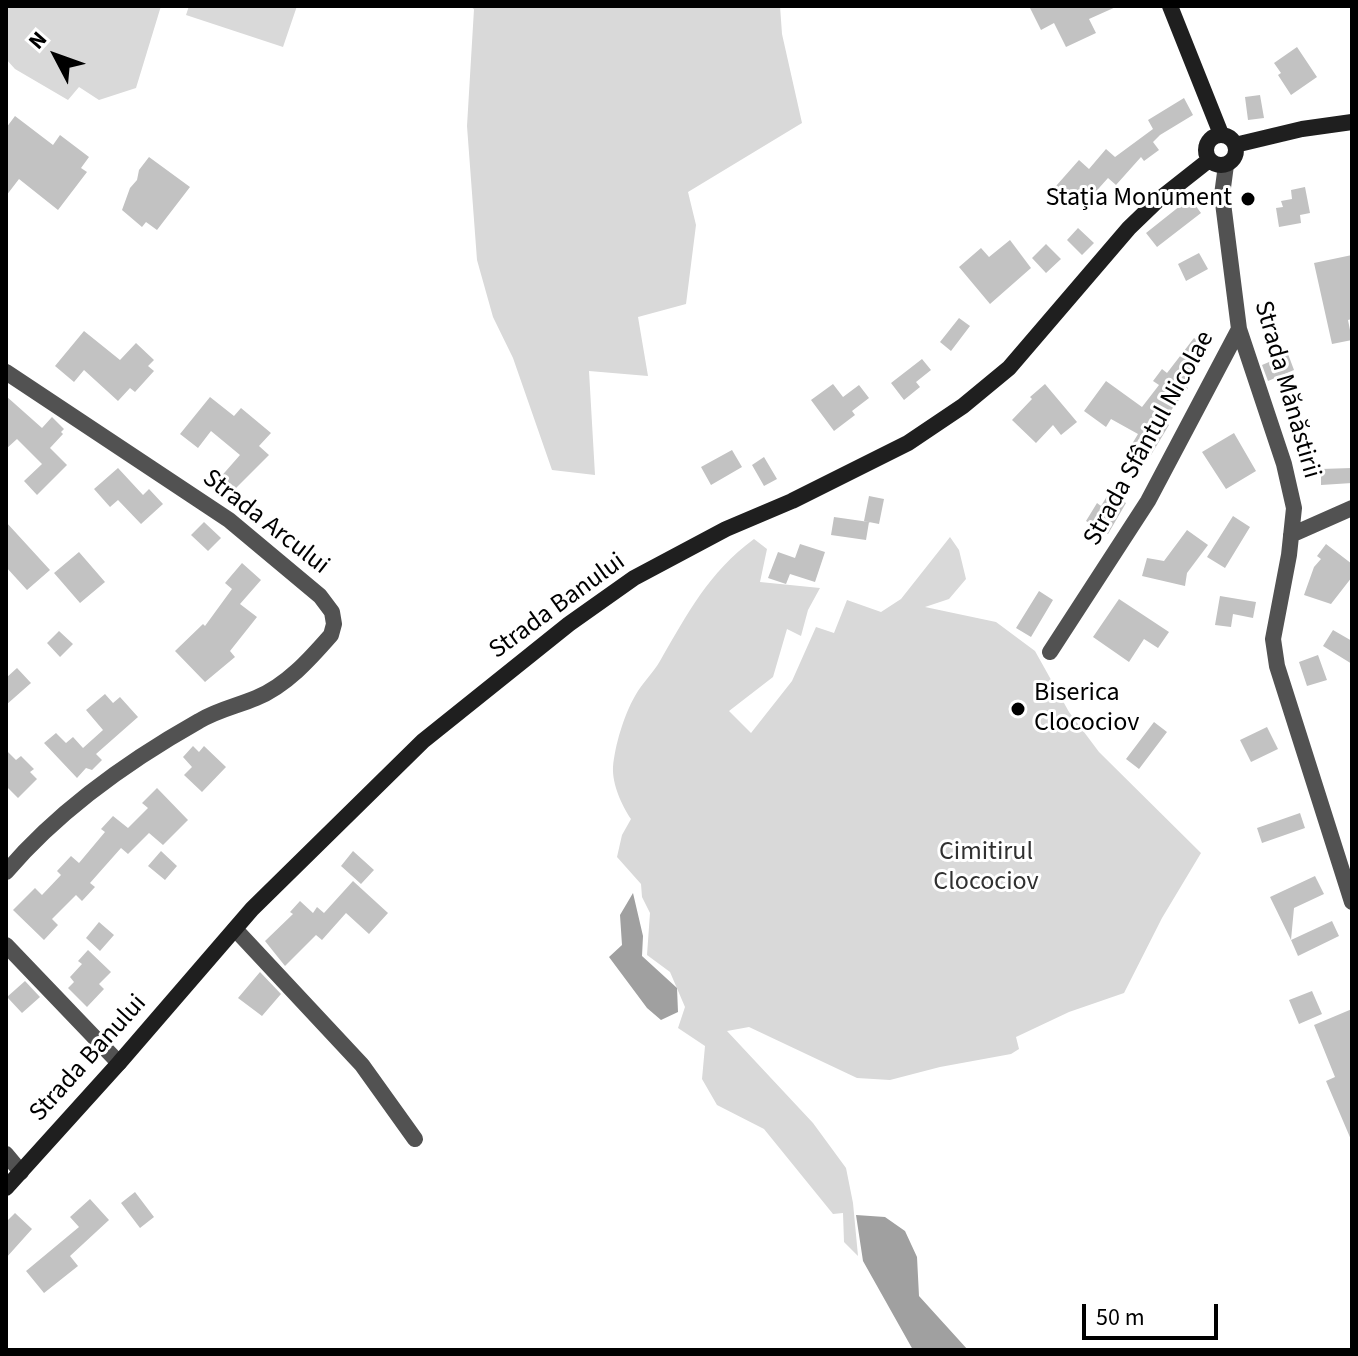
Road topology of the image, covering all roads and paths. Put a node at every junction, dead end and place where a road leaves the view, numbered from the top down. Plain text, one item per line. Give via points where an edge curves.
1 (1170, 6) edge
2 (1352, 122) edge
3 (1221, 134) junction
4 (1235, 145) junction
5 (1209, 160) junction
6 (1226, 165) junction
7 (1239, 329) junction
8 (8, 376) edge
9 (1352, 508) edge
10 (1291, 535) junction
11 (1050, 652) dead end
12 (6, 872) edge
13 (1352, 902) edge
14 (235, 929) junction
15 (6, 945) edge
16 (119, 1063) junction
17 (415, 1139) dead end
18 (6, 1154) edge
19 (21, 1172) junction
20 (6, 1188) edge

1 - 3 street
2 - 4 street
3 - 4 street
3 - 5 street via 1205,146
4 - 6 street via 1236,154
5 - 6 street
5 - 14 street, Strada Banului via 1129,228 1009,368 963,406 908,443 634,578 569,624 423,741
6 - 7 street, Strada Mănăstirii via 1222,195
7 - 10 street, Strada Mănăstirii via 1284,464 1294,508
7 - 11 street, Strada Sfântul Nicolae via 1148,501
8 - 12 street, Strada Arcului via 229,520 320,596 334,624 331,635 280,686 205,717 150,748 76,804
9 - 10 street
10 - 13 street, Strada Mănăstirii via 1273,639 1277,666
14 - 16 street, Strada Banului
14 - 17 street via 362,1065
15 - 16 street
16 - 19 street, Strada Banului
18 - 19 street
19 - 20 street, Strada Banului

